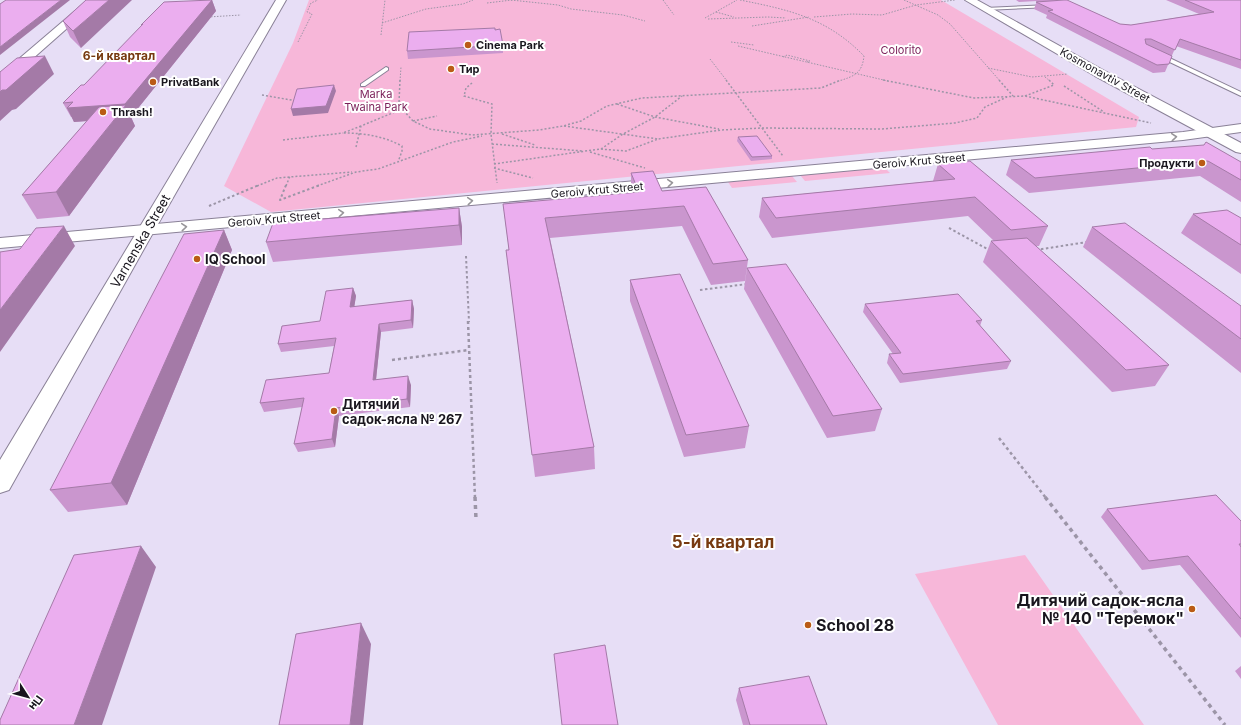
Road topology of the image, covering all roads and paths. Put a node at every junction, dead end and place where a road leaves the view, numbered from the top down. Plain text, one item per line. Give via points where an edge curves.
1 (94, 0) edge
2 (281, 0) edge
3 (318, 0) edge
4 (385, 0) edge
5 (473, 0) edge
6 (512, 0) edge
7 (517, 0) edge
8 (663, 0) edge
9 (737, 0) edge
10 (740, 0) edge
11 (904, 0) edge
12 (956, 0) edge
13 (970, 0) edge
14 (487, 3) dead end
15 (916, 5) junction
16 (1054, 5) edge
17 (985, 9) junction
18 (715, 12) junction
19 (242, 15) dead end
20 (674, 15) dead end
21 (205, 17) edge
22 (812, 17) junction
23 (705, 18) dead end
24 (738, 18) junction
25 (786, 18) junction
26 (797, 18) junction
27 (708, 20) dead end
28 (644, 21) dead end
29 (772, 22) junction
30 (382, 23) junction
31 (752, 26) dead end
32 (381, 35) dead end
33 (298, 42) dead end
34 (731, 42) dead end
35 (754, 45) dead end
36 (738, 46) dead end
37 (1152, 52) edge
38 (783, 57) junction
39 (710, 59) dead end
40 (806, 63) junction
41 (401, 68) dead end
42 (987, 68) junction
43 (386, 69) dead end
44 (1068, 74) dead end
45 (856, 75) junction
46 (1044, 77) junction
47 (2, 78) edge
48 (472, 83) dead end
49 (362, 85) dead end
50 (1064, 86) dead end
51 (762, 92) junction
52 (736, 93) junction
53 (1241, 94) edge
54 (262, 95) dead end
55 (682, 96) junction
56 (766, 96) dead end
57 (1008, 96) junction
58 (1014, 96) junction
59 (1025, 96) junction
60 (298, 101) edge
61 (616, 104) junction
62 (402, 109) junction
63 (1106, 114) junction
64 (437, 116) dead end
65 (655, 117) junction
66 (1138, 120) dead end
67 (413, 121) junction
68 (361, 126) junction
69 (563, 126) junction
70 (762, 128) junction
71 (1241, 128) edge
72 (721, 130) junction
73 (359, 132) junction
74 (343, 133) junction
75 (1212, 133) junction
76 (491, 134) junction
77 (500, 134) junction
78 (623, 134) junction
79 (658, 139) junction
80 (283, 140) dead end
81 (492, 144) junction
82 (356, 147) dead end
83 (541, 147) junction
84 (1241, 149) edge
85 (600, 150) junction
86 (588, 152) junction
87 (786, 159) dead end
88 (398, 162) junction
89 (494, 164) junction
90 (642, 170) edge
91 (356, 172) junction
92 (290, 176) junction
93 (497, 184) dead end
94 (209, 206) dead end
95 (949, 228) dead end
96 (145, 231) junction
97 (1088, 242) dead end
98 (0, 243) edge
99 (991, 251) dead end
100 (1032, 251) edge
101 (466, 256) dead end
102 (751, 284) edge
103 (700, 290) dead end
104 (469, 350) junction
105 (392, 360) dead end
106 (999, 438) dead end
107 (0, 483) edge
108 (476, 519) dead end
109 (1224, 725) edge

1 - 47 street
2 - 96 street, Varnenska Street
3 - 33 path via 311,4 307,12 312,14
4 - 30 path
5 - 30 path via 468,4 418,10
6 - 7 path
6 - 14 path
6 - 28 path via 558,5 571,10 623,15
8 - 20 path
9 - 18 path
10 - 22 path
11 - 15 path
12 - 15 path
13 - 17 street, Kosmonavtiv Street
15 - 22 path via 882,15
15 - 42 path via 938,15 950,24
16 - 17 lane
17 - 75 street, Kosmonavtiv Street
18 - 23 path
18 - 24 path
19 - 21 path
22 - 26 path
22 - 45 path via 840,33 864,56 863,65
24 - 25 path
24 - 27 path
25 - 26 path
25 - 29 path
26 - 29 path
29 - 31 path
30 - 32 path
34 - 35 path
36 - 38 path
37 - 53 lane
38 - 40 path
38 - 40 path via 786,55 810,61
39 - 52 path
40 - 45 path
41 - 62 path via 399,103
42 - 46 path via 1022,76
42 - 58 path
43 - 49 lane
44 - 46 path
45 - 51 path via 821,88
45 - 57 path via 958,96
46 - 59 path via 1054,85
48 - 76 path via 466,88 464,96 492,104
50 - 63 path
51 - 52 path
51 - 56 path
52 - 55 path
52 - 70 path
54 - 60 path
55 - 61 path via 642,98
55 - 65 path
57 - 58 path
57 - 70 path via 985,107 977,118 937,125 882,129
58 - 59 path
59 - 63 path
61 - 65 path
61 - 69 path via 597,110 581,121
62 - 67 path
62 - 68 path
63 - 66 path
64 - 67 path
65 - 72 path
65 - 78 path
67 - 76 path via 430,129 457,134
68 - 73 path
68 - 74 path
69 - 77 path
69 - 78 path
70 - 72 path
70 - 87 path
71 - 75 street, Geroiv Krut Street
72 - 79 path
73 - 74 path
73 - 82 path
73 - 88 path via 379,135 402,146
74 - 80 path
75 - 84 street, Kosmonavtiv Street
96 -> 75 street, Geroiv Krut Street
76 - 77 path
76 - 81 path
76 - 88 path via 453,142
77 - 83 path
78 - 79 path
78 - 85 path
79 - 85 path via 626,150
81 - 83 path
81 - 89 path
83 - 86 path
85 - 86 path
86 - 89 path
86 - 90 path via 648,169
88 - 91 path via 378,169
89 - 93 path
91 - 92 path
91 - 92 path via 280,200
92 - 94 path via 277,178
95 - 99 path
96 - 98 street, Geroiv Krut Street
96 - 107 street, Varnenska Street
97 - 100 path
101 - 104 path
102 - 103 path
104 - 105 path
104 - 108 path
106 - 109 path

